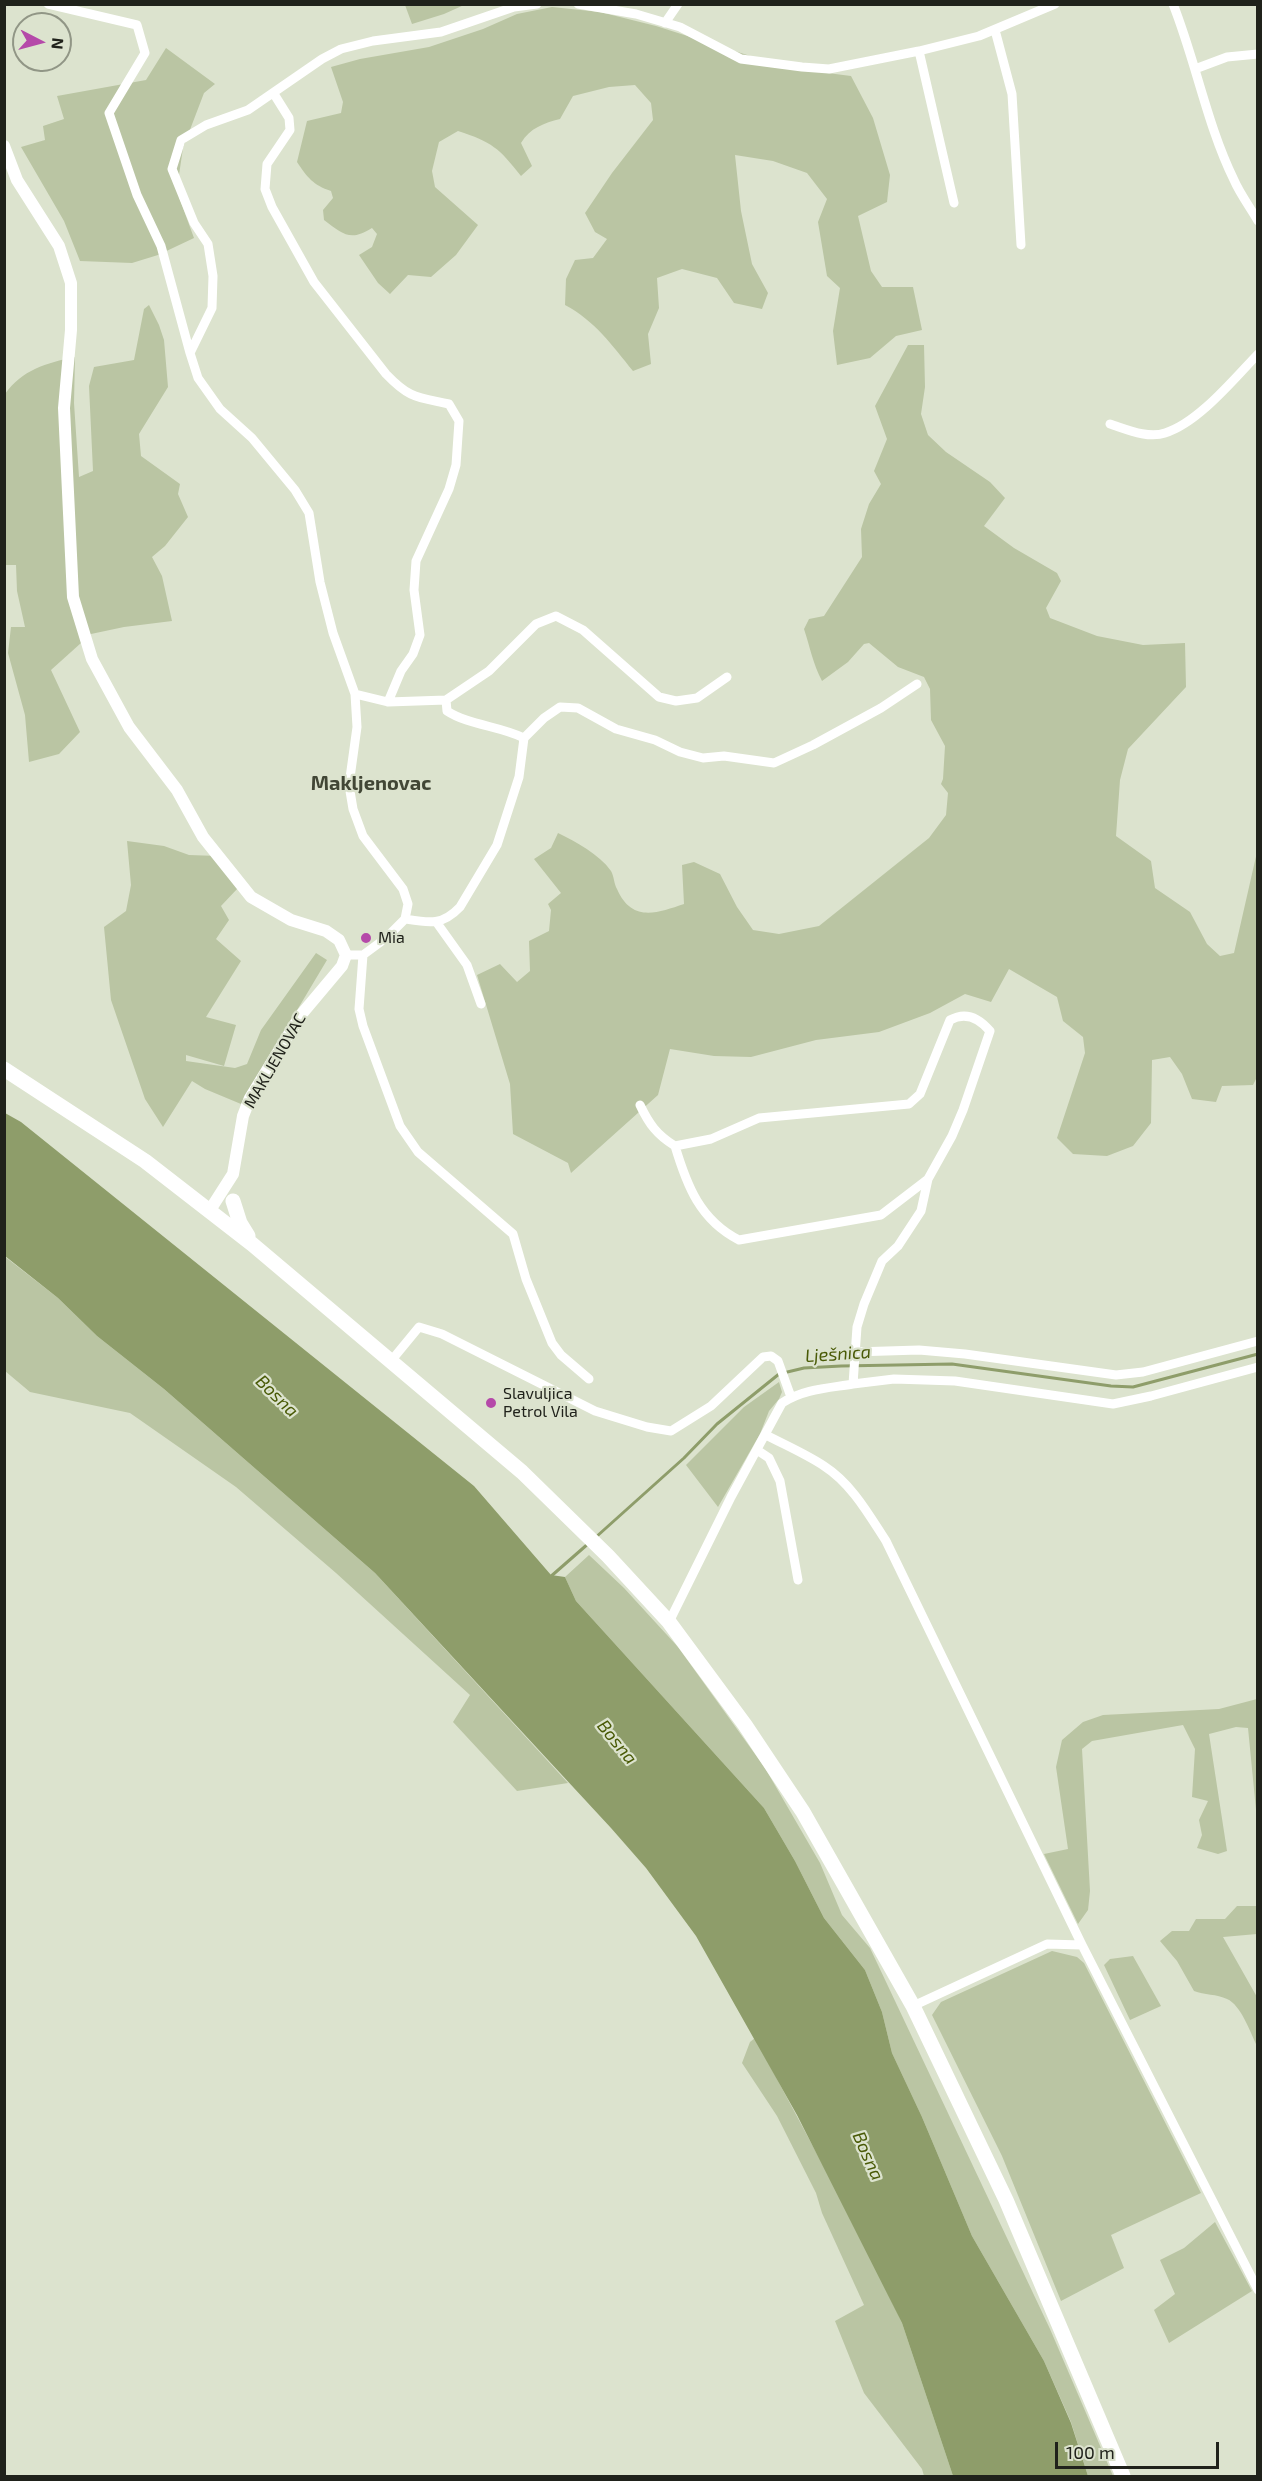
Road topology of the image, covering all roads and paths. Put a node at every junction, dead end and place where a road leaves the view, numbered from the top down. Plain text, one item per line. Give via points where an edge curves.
1 (48, 4) edge
2 (537, 4) edge
3 (578, 4) edge
4 (678, 4) edge
5 (1055, 4) edge
6 (1173, 4) edge
7 (665, 23) junction
8 (995, 30) junction
9 (919, 51) junction
10 (1257, 54) edge
11 (1195, 69) junction
12 (274, 94) junction
13 (4, 146) edge
14 (954, 203) dead end
15 (1257, 221) edge
16 (1021, 245) dead end
17 (190, 353) junction
18 (1257, 354) edge
19 (1110, 424) dead end
20 (727, 677) dead end
21 (917, 684) dead end
22 (355, 694) junction
23 (446, 700) junction
24 (388, 702) junction
25 (524, 738) junction
26 (405, 919) junction
27 (437, 923) junction
28 (346, 955) junction
29 (363, 955) junction
30 (481, 1004) dead end
31 (4, 1069) edge
32 (640, 1105) dead end
33 (675, 1146) junction
34 (233, 1174) junction
35 (928, 1179) junction
36 (233, 1201) junction
37 (212, 1212) junction
38 (252, 1244) junction
39 (1257, 1341) edge
40 (855, 1354) junction
41 (391, 1361) junction
42 (1257, 1366) edge
43 (589, 1379) dead end
44 (853, 1384) junction
45 (791, 1397) junction
46 (766, 1435) junction
47 (757, 1450) junction
48 (798, 1580) dead end
49 (669, 1622) junction
50 (1082, 1944) junction
51 (913, 2006) junction
52 (1257, 2290) edge
53 (1122, 2476) edge

1 - 17 street via 137,26 145,53 109,113 137,195 161,246
2 - 12 street via 514,7 441,32 340,49
3 - 7 street
4 - 7 street
5 - 8 street
6 - 11 street
7 - 9 street via 741,59 802,68 829,69
8 - 9 street
8 - 16 street via 1012,94
9 - 14 street
10 - 11 street via 1227,57
11 - 15 street via 1234,181
12 - 17 street via 249,110 206,125 181,140 175,154 172,169 194,223 208,244 213,276 212,308
12 - 24 street via 288,118 290,130 267,164 265,189 314,282 386,375 410,396 449,404 459,421 456,465 416,561 414,590 420,635
13 - 28 street via 17,180 59,246 71,283 64,408 73,597 92,659 129,727 177,790 203,837 251,897 291,920 326,931 339,940
17 - 22 street via 198,378 220,409 252,438 309,513 320,582
18 - 19 street via 1193,417 1164,434 1143,434
20 - 23 street via 697,698 659,697 583,630 556,616 536,624 489,671
21 - 25 street via 880,708 774,763 724,756 703,758 681,752 616,729 578,708 560,707
22 - 24 street
22 - 26 street via 357,727 349,785 353,809 363,836 403,889 408,904
23 - 24 street
23 - 25 street via 447,711 458,718
25 - 27 street via 519,777 496,845 460,907
26 - 27 street
26 - 29 street
27 - 30 street via 467,964
28 - 29 street
28 - 34 street, MAKLJENOVAC via 342,966 300,1016 250,1098
29 - 43 street via 359,1009 400,1126 418,1152 513,1234 552,1343
31 - 37 main road via 145,1161
32 - 33 street via 649,1125
33 - 35 street via 684,1177 704,1214 724,1233 739,1240 881,1215
33 - 35 street via 711,1138 759,1118 909,1104 920,1094 950,1020 959,1015 970,1017 980,1020 990,1031 956,1127
34 - 36 street
34 - 37 street, MAKLJENOVAC
35 - 40 street via 921,1211 882,1262 872,1283 857,1327
36 - 37 street via 225,1211
36 - 38 main road
37 - 38 main road
38 - 41 main road
39 - 40 street via 1143,1372 1116,1375 919,1350
40 - 44 street
41 - 45 street via 419,1327 442,1334 595,1411 671,1431 711,1406 763,1357 771,1356 778,1361
41 - 49 main road via 522,1473
42 - 44 street via 1113,1404 955,1381 894,1379
44 - 45 street
45 - 46 street via 777,1410
46 - 47 street
46 - 50 street via 825,1466 840,1479 886,1541
47 - 48 street via 769,1458 780,1481
47 - 49 street
49 - 51 main road via 803,1812
50 - 51 street via 1047,1944
50 - 52 street
51 - 53 main road via 1006,2200

